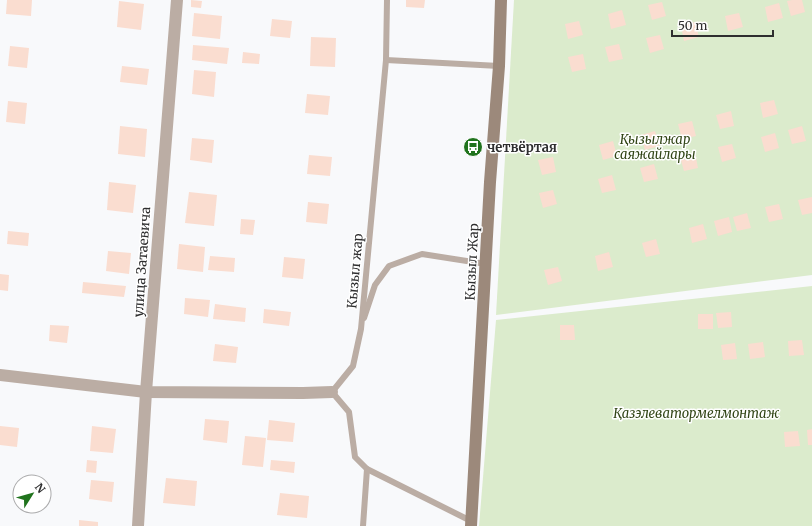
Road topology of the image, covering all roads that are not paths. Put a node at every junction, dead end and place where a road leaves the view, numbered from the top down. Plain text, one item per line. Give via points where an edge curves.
1 (177, 0) edge
2 (388, 0) edge
3 (501, 0) edge
4 (386, 60) junction
5 (499, 66) junction
6 (486, 264) junction
7 (361, 329) junction
8 (0, 375) edge
9 (146, 392) junction
10 (332, 392) junction
11 (368, 469) junction
12 (471, 524) edge
13 (138, 526) edge
14 (363, 526) edge

1 - 9 street, улица Затаевича
2 - 4 lane, Кызыл жар
3 - 5 main road, Кызыл Жар
4 - 5 lane
4 - 7 lane, Кызыл жар
5 - 6 main road, Кызыл Жар
6 - 7 lane via 422,254 389,266 375,285
6 - 12 main road, Кызыл Жар
7 - 10 lane, Кызыл жар via 353,366
8 - 9 street
9 - 10 street
9 - 13 street, улица Затаевича
10 - 11 lane via 348,412 355,457
11 - 12 lane
11 - 14 lane

